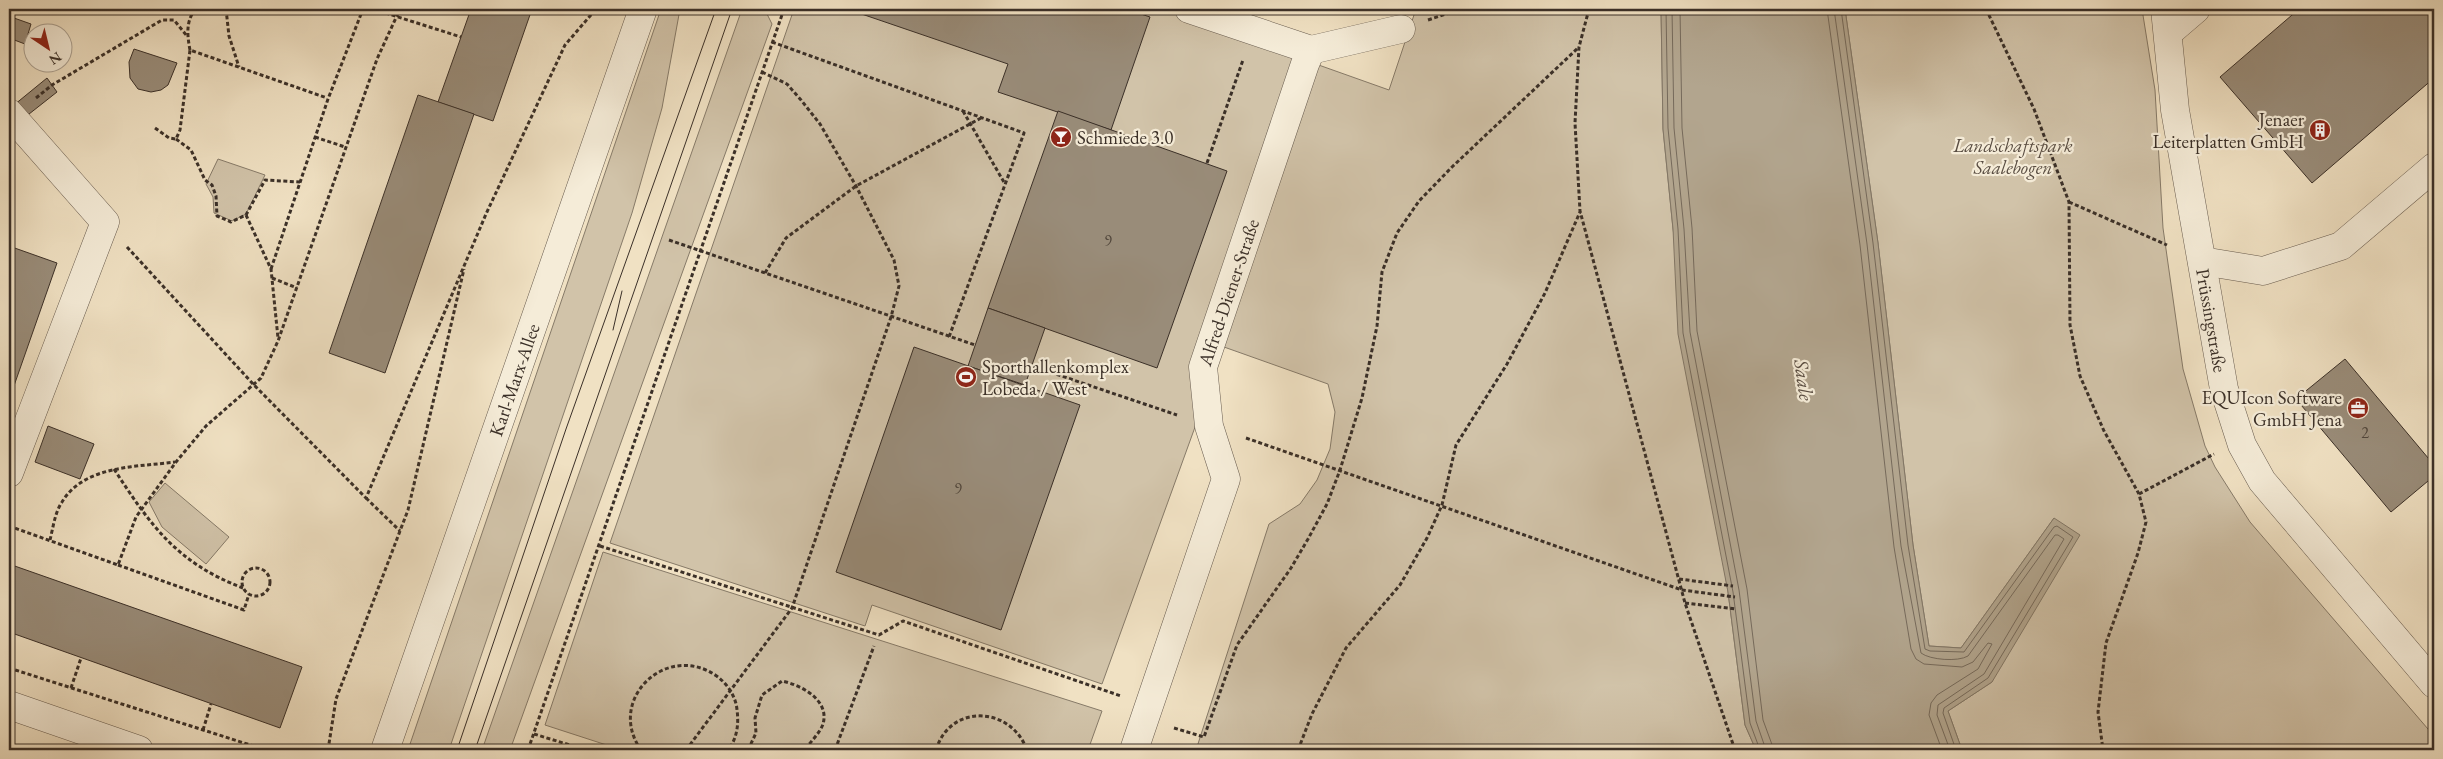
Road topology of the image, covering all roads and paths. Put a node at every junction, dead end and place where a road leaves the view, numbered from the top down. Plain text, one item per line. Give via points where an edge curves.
1 (10, 9) edge
2 (195, 9) edge
3 (226, 9) edge
4 (363, 9) edge
5 (373, 9) edge
6 (400, 9) edge
7 (596, 9) edge
8 (643, 9) edge
9 (784, 9) edge
10 (1189, 9) edge
11 (1589, 9) edge
12 (1986, 9) edge
13 (2196, 9) edge
14 (9, 13) edge
15 (396, 17) junction
16 (2166, 21) edge
17 (1401, 29) dead end
18 (1253, 31) junction
19 (187, 36) junction
20 (461, 37) dead end
21 (772, 42) junction
22 (1579, 47) junction
23 (190, 50) junction
24 (1308, 57) junction
25 (239, 67) junction
26 (762, 72) junction
27 (52, 85) dead end
28 (328, 98) junction
29 (963, 110) junction
30 (9, 113) edge
31 (982, 117) junction
32 (969, 124) junction
33 (155, 128) dead end
34 (315, 138) junction
35 (176, 140) junction
36 (345, 147) junction
37 (1207, 163) dead end
38 (2434, 167) edge
39 (300, 182) junction
40 (1005, 184) junction
41 (856, 186) junction
42 (2069, 202) junction
43 (1580, 211) junction
44 (246, 215) junction
45 (105, 222) junction
46 (669, 240) dead end
47 (699, 250) junction
48 (466, 260) junction
49 (2202, 261) junction
50 (271, 269) junction
51 (765, 273) junction
52 (272, 278) junction
53 (297, 288) junction
54 (891, 317) junction
55 (950, 337) junction
56 (278, 342) junction
57 (975, 345) dead end
58 (1032, 366) dead end
59 (254, 385) junction
60 (1168, 412) dead end
61 (2242, 445) junction
62 (1280, 450) dead end
63 (176, 462) junction
64 (114, 469) junction
65 (1340, 470) junction
66 (9, 473) edge
67 (2140, 494) junction
68 (366, 498) junction
69 (1442, 505) junction
70 (141, 510) junction
71 (9, 526) edge
72 (400, 531) junction
73 (50, 540) junction
74 (600, 546) junction
75 (118, 565) junction
76 (1679, 579) junction
77 (1733, 586) dead end
78 (243, 588) junction
79 (1682, 590) junction
80 (249, 594) junction
81 (1734, 597) dead end
82 (1685, 603) junction
83 (792, 608) junction
84 (1736, 609) dead end
85 (874, 646) dead end
86 (81, 658) dead end
87 (9, 668) edge
88 (2434, 684) edge
89 (71, 688) junction
90 (731, 692) junction
91 (211, 704) dead end
92 (9, 705) edge
93 (1145, 720) junction
94 (203, 730) junction
95 (534, 734) junction
96 (139, 750) edge
97 (266, 750) edge
98 (328, 750) edge
99 (385, 750) edge
100 (528, 750) edge
101 (586, 750) edge
102 (641, 750) edge
103 (686, 750) edge
104 (728, 750) edge
105 (748, 750) edge
106 (805, 750) edge
107 (835, 750) edge
108 (936, 750) edge
109 (1027, 750) edge
110 (1134, 750) edge
111 (1298, 750) edge
112 (1735, 750) edge
113 (2103, 750) edge

1 - 14 path
2 - 19 path via 188,19
3 - 25 path via 229,36
4 - 28 path
5 - 15 path
6 - 15 path
7 - 48 path via 565,45
8 - 99 street, Karl-Marx-Allee
9 - 21 path
10 - 18 street
11 - 22 path
12 - 42 path via 2034,109
13 - 16 street
15 - 20 path
15 - 36 path via 377,58
16 - 49 street, Prüssingstraße via 2175,110
17 - 24 street
18 - 24 street
18 - 37 path
19 - 23 path
19 - 27 path via 174,20 162,20
21 - 26 path
21 - 29 path
22 - 43 path via 1575,123
22 - 65 path via 1452,167 1419,201 1397,233 1382,272 1377,326 1362,398
23 - 25 path
23 - 35 path
24 - 93 street, Alfred-Diener-Straße via 1203,368 1209,426 1226,479
25 - 28 path
26 - 41 path via 787,84 801,100 820,124
26 - 47 path
28 - 34 path
29 - 31 path
29 - 32 path
30 - 45 street
31 - 32 path
31 - 40 path via 1024,133
32 - 40 path
32 - 41 path
33 - 35 path
34 - 36 path
34 - 39 path
35 - 44 path via 191,150 205,180 212,186 217,216 231,222
36 - 53 path
38 - 49 street via 2341,246 2263,271
39 - 44 path via 265,180
39 - 50 path
40 - 55 path
41 - 51 path via 786,238
41 - 54 path via 894,260 899,286
42 - 49 path
42 - 67 path via 2070,325 2080,376 2104,431
43 - 69 path via 1545,293 1507,364 1456,445
43 - 76 path
44 - 50 path
45 - 59 path
45 - 66 street
46 - 47 path
47 - 51 path
47 - 74 path
48 - 68 path
48 - 72 path via 408,510
49 - 61 street, Prüssingstraße via 2224,389
50 - 52 path
51 - 54 path
52 - 53 path
52 - 56 path
53 - 56 path
54 - 55 path
54 - 83 path
55 - 57 path
56 - 59 path via 261,378
58 - 60 path
59 - 63 path via 206,426
59 - 68 path
61 - 67 path via 2217,452
61 - 88 street, Prüssingstraße via 2262,481
62 - 65 path
63 - 64 path
63 - 70 path
64 - 70 path
64 - 73 path via 83,480 62,502
65 - 69 path
65 - 93 path via 1327,504 1291,568 1237,645 1204,737
67 - 113 path via 2146,522 2106,643 2098,712
68 - 72 path
69 - 79 path
69 - 111 path via 1400,585 1346,648 1312,714
70 - 75 path
70 - 78 path via 182,556 217,578
71 - 73 path
72 - 98 path via 336,699
73 - 75 path
74 - 83 path
74 - 95 path
75 - 80 path via 244,610
76 - 77 path
76 - 79 path
78 - 80 path
78 - 80 path via 242,578 246,570 260,568 267,573 270,582 266,591 258,595
79 - 81 path
79 - 82 path
82 - 84 path
82 - 112 path
83 - 90 path
83 - 93 path via 879,635 903,621 1134,700
85 - 107 path
86 - 89 path
87 - 89 path
89 - 94 path
90 - 102 path via 710,672 696,666 666,668 653,675 634,699 631,714 631,729
90 - 103 path
90 - 104 path via 738,720 736,734
91 - 94 path
92 - 96 street
93 - 110 street, Alfred-Diener-Straße
94 - 97 path
95 - 100 path
95 - 101 path
105 - 106 path via 756,733 755,718 762,695 782,681 812,694 822,708 823,724
108 - 109 path via 948,729 961,720 977,716 994,717 1008,724 1020,735

